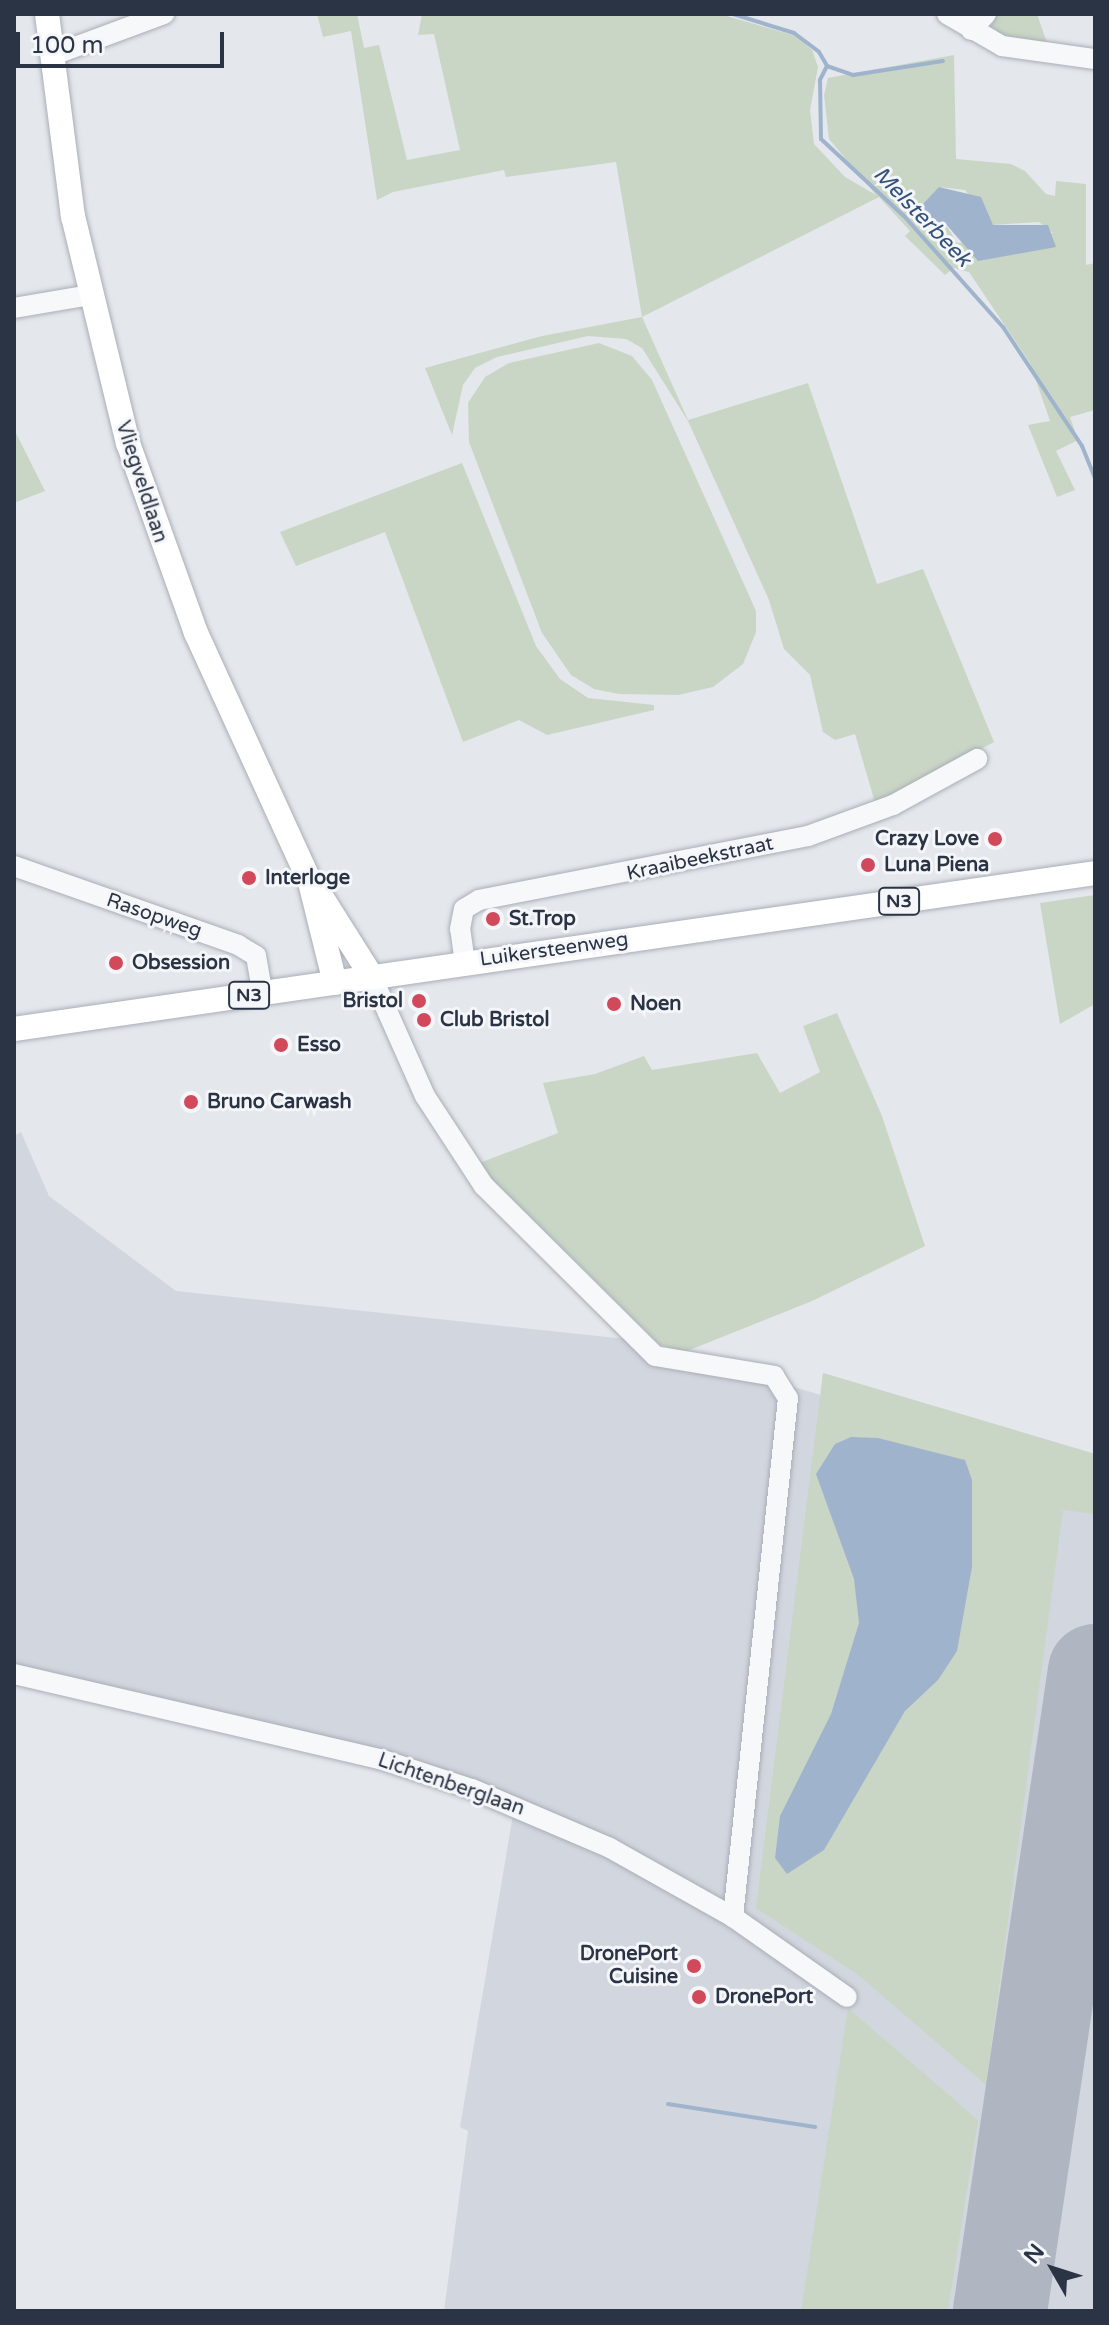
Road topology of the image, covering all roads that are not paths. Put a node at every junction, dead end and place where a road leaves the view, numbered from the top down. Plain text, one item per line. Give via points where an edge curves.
1 (47, 14) edge
2 (164, 14) edge
3 (947, 14) edge
4 (986, 14) edge
5 (971, 30) junction
6 (51, 56) junction
7 (1095, 59) edge
8 (90, 295) junction
9 (14, 308) edge
10 (977, 759) dead end
11 (14, 866) edge
12 (1095, 873) edge
13 (310, 882) junction
14 (465, 963) junction
15 (372, 977) junction
16 (335, 983) junction
17 (263, 994) junction
18 (14, 1029) edge
19 (14, 1674) edge
20 (733, 1917) junction
21 (847, 1997) dead end

1 - 6 main road, Vliegveldlaan
2 - 6 street
3 - 5 street
4 - 5 street
5 - 7 street via 1027,52
6 - 8 main road, Vliegveldlaan via 71,204
8 - 9 street
8 - 13 main road, Vliegveldlaan via 124,430 172,574 220,691
10 - 14 street, Kraaibeekstraat via 893,805 808,836 479,900 464,909 460,929
11 - 17 street, Rasopweg via 238,945 256,956
12 - 14 main road, Luikersteenweg / N3
13 - 15 main road, Vliegveldlaan via 329,903
13 - 16 main road, Vliegveldlaan
14 - 15 main road, Luikersteenweg / N3
15 - 16 main road, Luikersteenweg / N3
15 - 20 street via 425,1096 459,1155 494,1197 655,1356 774,1376 788,1398
16 - 17 main road, Luikersteenweg / N3
17 - 18 main road, Luikersteenweg / N3
19 - 20 street, Lichtenberglaan via 380,1759 472,1789 610,1848
20 - 21 street, Lichtenberglaan

